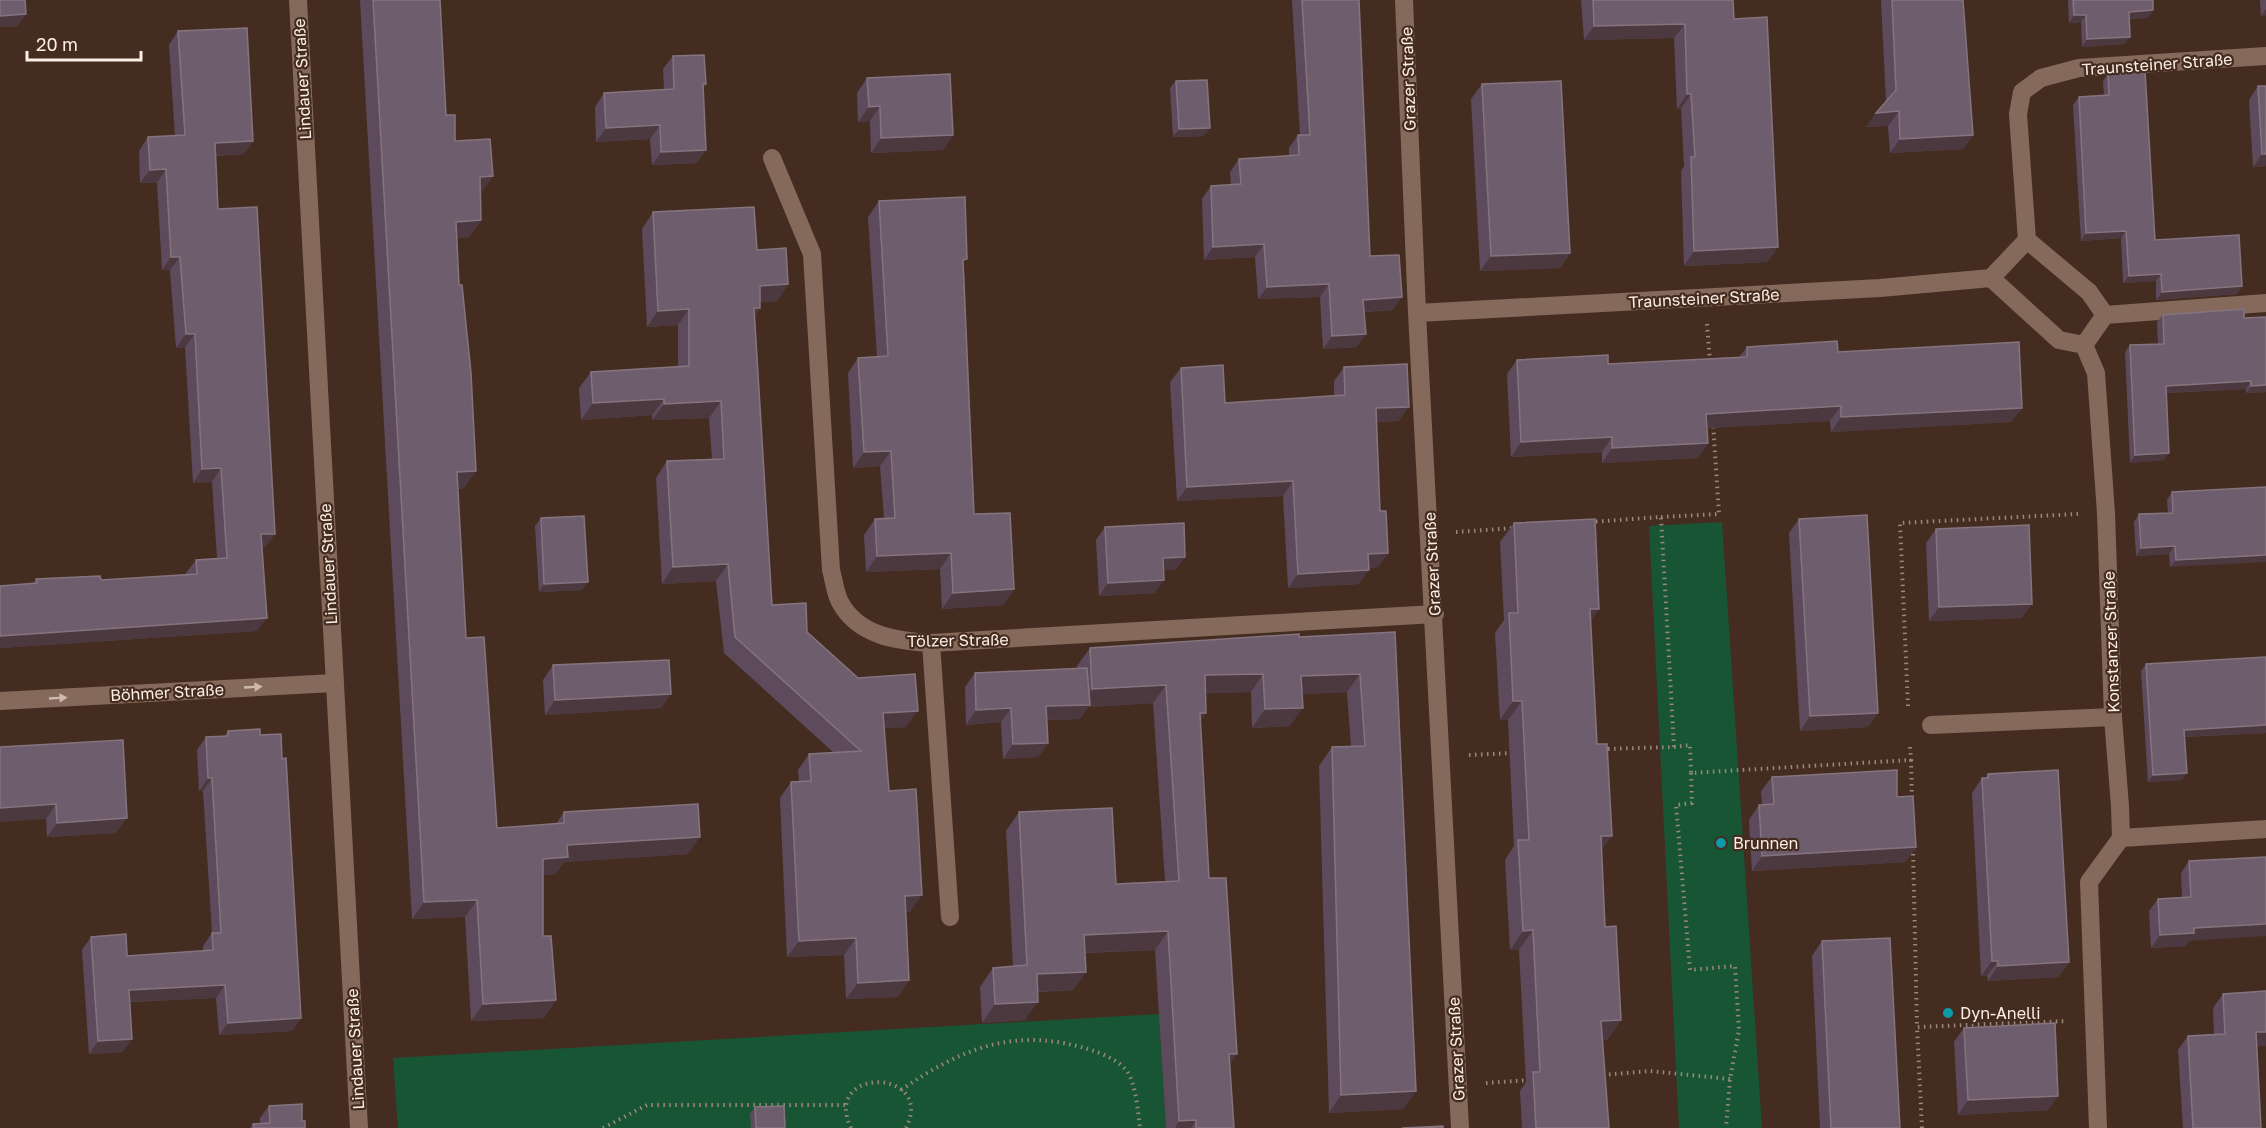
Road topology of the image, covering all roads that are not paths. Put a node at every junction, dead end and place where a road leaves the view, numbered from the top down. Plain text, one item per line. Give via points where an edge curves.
1 (298, 0) edge
2 (1404, 0) edge
3 (2266, 56) edge
4 (772, 158) dead end
5 (2027, 240) junction
6 (1990, 278) junction
7 (2266, 303) edge
8 (1417, 313) junction
9 (2105, 315) junction
10 (2084, 345) junction
11 (1435, 614) junction
12 (931, 643) junction
13 (334, 683) junction
14 (0, 701) edge
15 (2113, 717) junction
16 (1931, 725) dead end
17 (2266, 829) edge
18 (2121, 838) junction
19 (950, 918) dead end
20 (359, 1128) edge
21 (1460, 1128) edge
22 (2098, 1128) edge

1 - 13 street, Lindauer Straße
2 - 8 street, Grazer Straße
3 - 5 street, Traunsteiner Straße via 2079,68 2041,78 2022,92 2019,114
4 - 12 street, Tölzer Straße via 812,254 831,570 840,602 874,633 894,641
5 - 6 street
5 - 9 street via 2090,292
6 - 8 street, Traunsteiner Straße via 1880,288
6 - 10 street via 2060,340
7 - 9 street
8 - 11 street, Grazer Straße
9 - 10 street
10 - 15 street, Konstanzer Straße via 2096,373 2106,513
11 - 12 street, Tölzer Straße
11 - 21 street, Grazer Straße
12 - 19 street
14 -> 13 street, Böhmer Straße
13 - 20 street, Lindauer Straße
15 - 16 street
15 - 18 street, Konstanzer Straße
17 - 18 street
18 - 22 street via 2090,882

